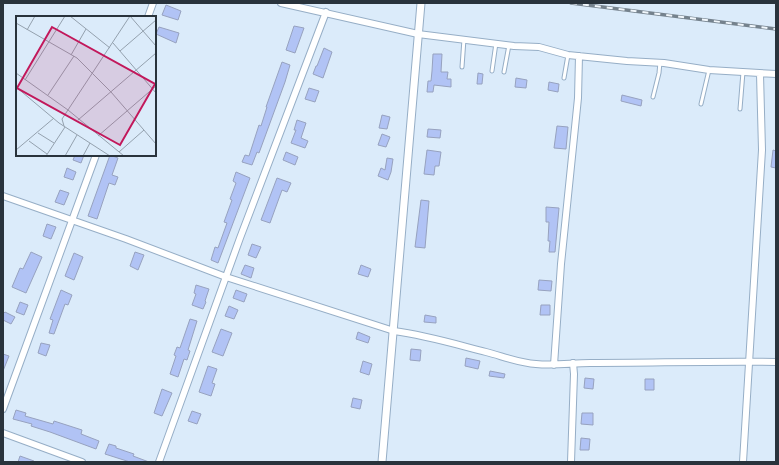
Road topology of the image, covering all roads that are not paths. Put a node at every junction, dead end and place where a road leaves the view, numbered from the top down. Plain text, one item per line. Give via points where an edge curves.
1 (153, 3) edge
2 (281, 3) edge
3 (421, 3) edge
4 (326, 12) junction
5 (148, 16) edge
6 (418, 34) junction
7 (464, 39) junction
8 (496, 43) junction
9 (509, 45) junction
10 (568, 55) junction
11 (579, 56) junction
12 (660, 62) junction
13 (462, 67) dead end
14 (709, 70) junction
15 (492, 71) dead end
16 (504, 72) dead end
17 (743, 72) junction
18 (760, 74) junction
19 (776, 74) edge
20 (564, 78) dead end
21 (653, 97) dead end
22 (701, 104) dead end
23 (740, 109) dead end
24 (96, 156) edge
25 (3, 196) edge
26 (72, 220) junction
27 (226, 277) junction
28 (394, 331) junction
29 (749, 362) junction
30 (776, 362) edge
31 (573, 363) junction
32 (554, 365) junction
33 (3, 408) edge
34 (3, 433) edge
35 (82, 462) edge
36 (159, 462) edge
37 (382, 462) edge
38 (571, 462) edge
39 (743, 462) edge

1 - 5 street
2 - 4 street
3 - 6 street
4 - 6 street
4 - 27 street
6 - 7 street
6 - 28 street
7 - 8 street
7 - 13 lane
8 - 9 street
8 - 15 lane
9 - 10 street via 539,47
9 - 16 lane
10 - 11 street
10 - 20 lane
11 - 12 street
11 - 32 street via 578,98 561,264
12 - 14 street
12 - 21 lane via 660,73
14 - 17 street
14 - 22 lane
17 - 18 street
17 - 23 lane
18 - 19 street
18 - 29 street via 762,150
24 - 26 street
25 - 26 street
26 - 27 street
26 - 33 street
27 - 28 street
27 - 36 street
28 - 32 street via 447,341 534,364
28 - 37 street
29 - 30 street
29 - 31 street
29 - 39 street
31 - 32 street
31 - 38 street
34 - 35 street

